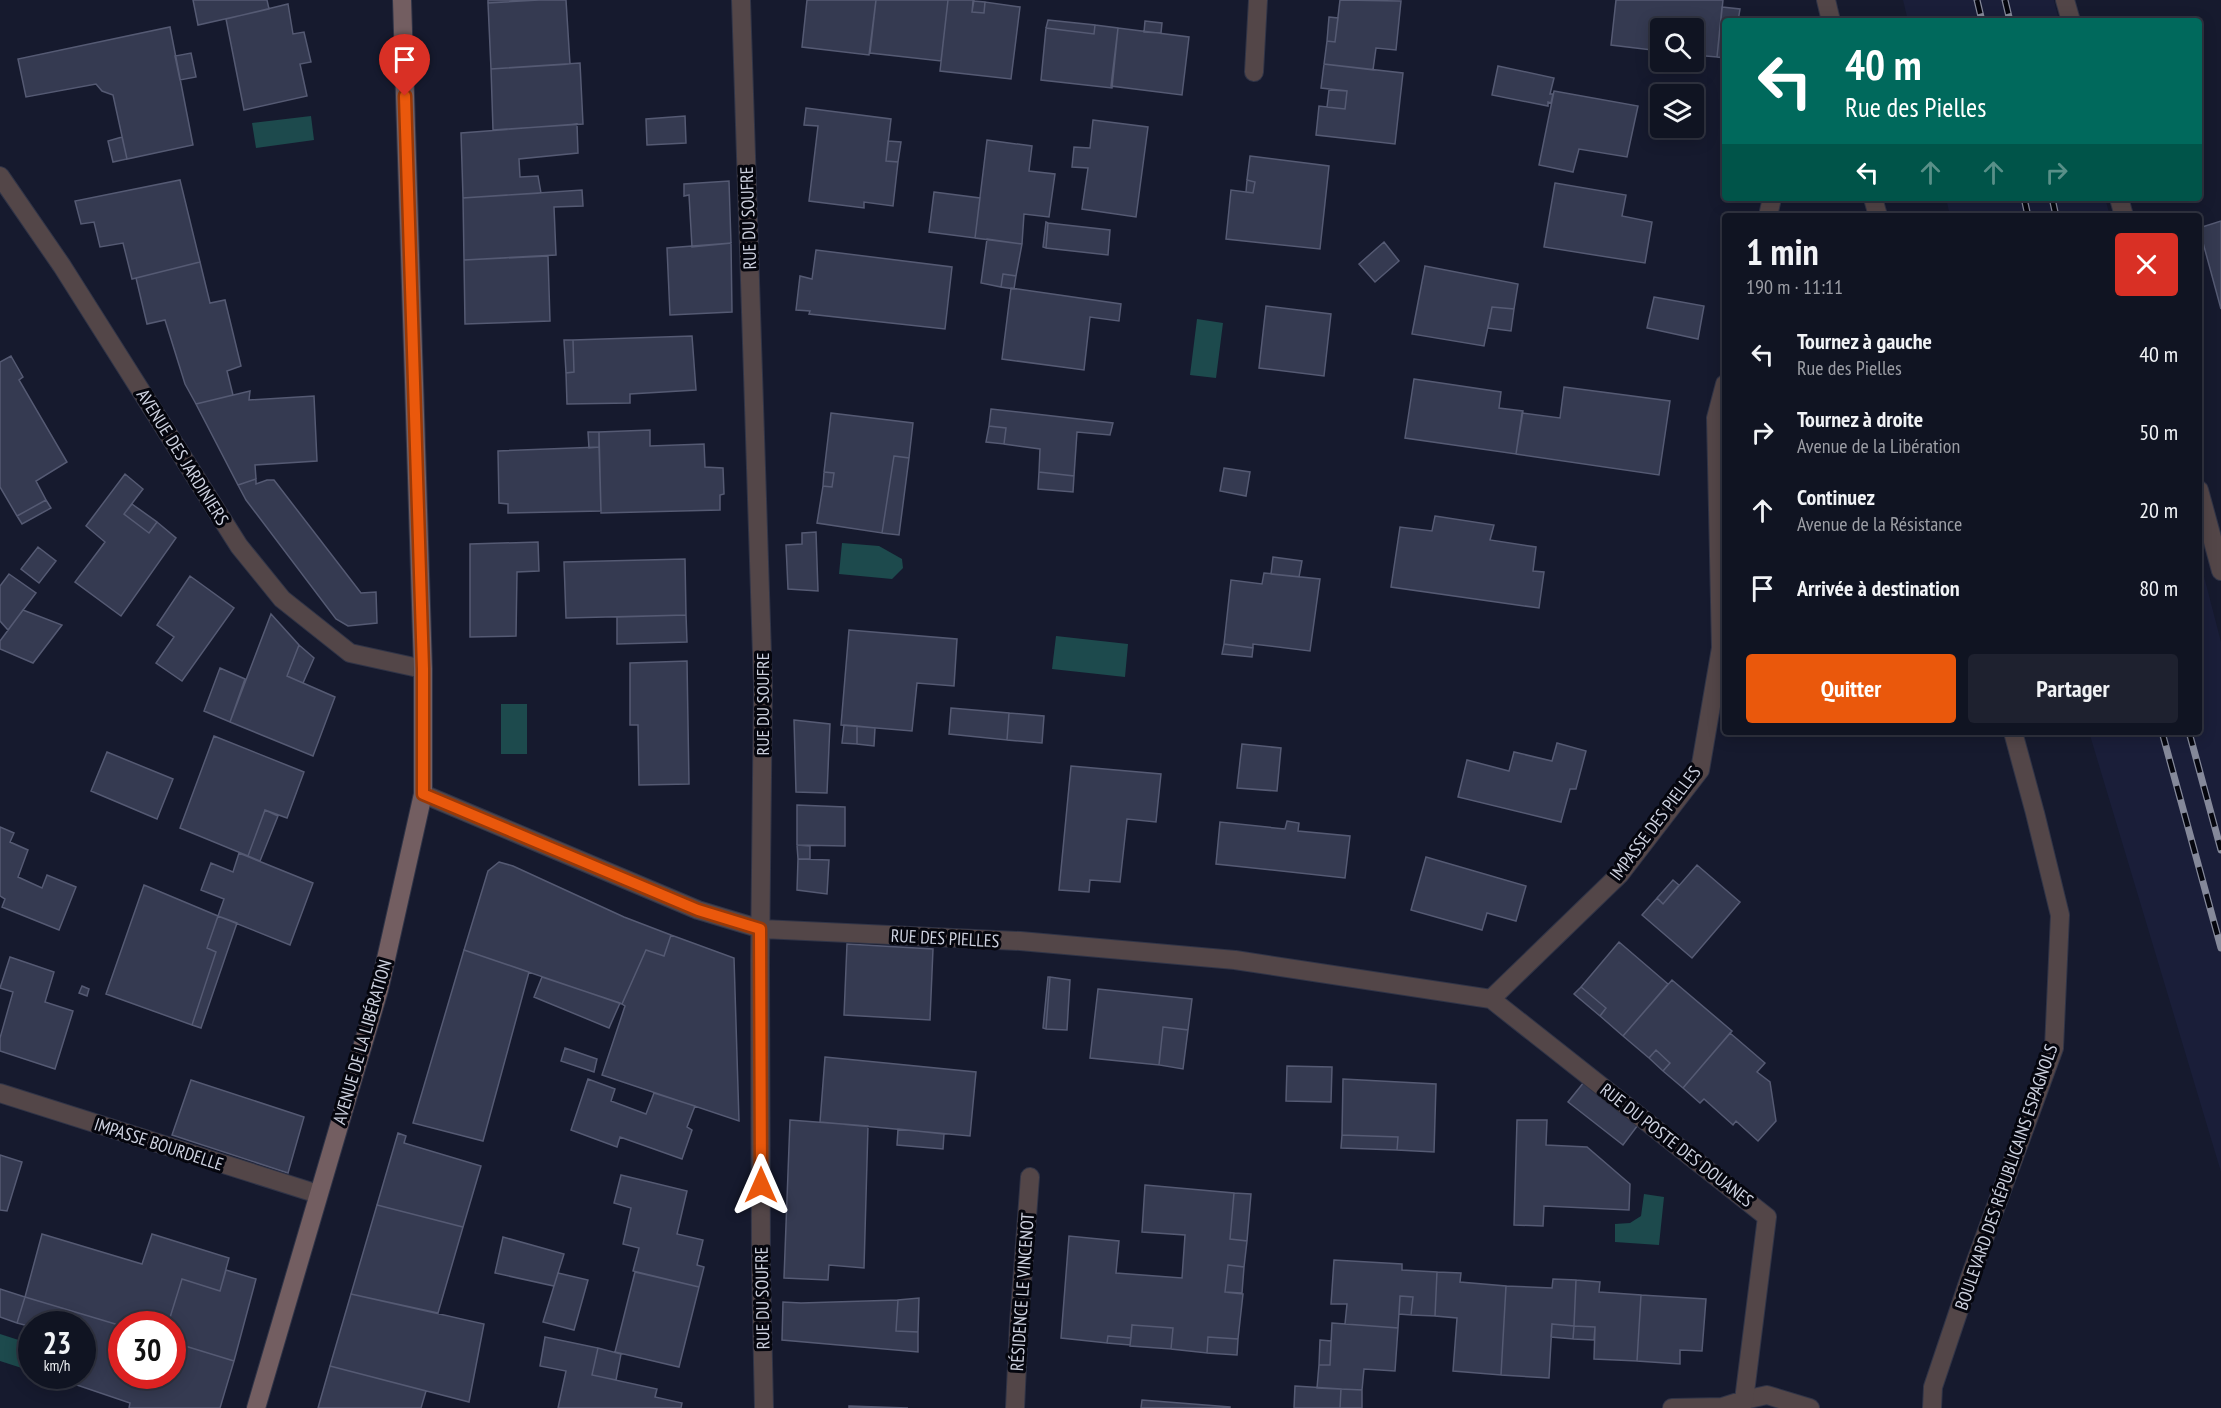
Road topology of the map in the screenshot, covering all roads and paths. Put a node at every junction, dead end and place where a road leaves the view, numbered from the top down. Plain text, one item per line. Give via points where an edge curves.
1 (402, 0) edge
2 (741, 0) edge
3 (1258, 0) edge
4 (1826, 0) edge
5 (2065, 0) edge
6 (1830, 18) edge
7 (2070, 18) edge
8 (1254, 72) dead end
9 (0, 176) edge
10 (1722, 395) edge
11 (2202, 501) edge
12 (2221, 571) edge
13 (423, 669) junction
14 (2014, 735) edge
15 (423, 794) junction
16 (760, 929) junction
17 (1491, 999) junction
18 (0, 1093) edge
19 (1030, 1176) dead end
20 (318, 1194) junction
21 (1742, 1404) edge
22 (256, 1408) edge
23 (764, 1408) edge
24 (1015, 1408) edge
25 (1672, 1408) edge
26 (1810, 1408) edge
27 (1932, 1408) edge

1 - 13 main road, AVENUE DE LA LIBÉRATION
2 - 16 street, RUE DU SOUFRE via 763,686
3 - 8 street
4 - 6 street
5 - 7 street
9 - 13 street, AVENUE DES JARDINIERS via 62,266 239,546 282,599 350,653
10 - 17 street, IMPASSE DES PIELLES via 1716,418 1720,648 1700,770 1620,874
11 - 12 street
13 - 15 main road, AVENUE DE LA LIBÉRATION
14 - 27 street, BOULEVARD DES RÉPUBLICAINS ESPAGNOLS via 2060,915 2054,1048 1970,1277 1933,1387
15 - 16 street, RUE DES PIELLES via 698,910
15 - 20 main road, AVENUE DE LA LIBÉRATION via 379,990
16 - 17 street, RUE DES PIELLES via 1020,941 1235,960
16 - 23 street, RUE DU SOUFRE
17 - 21 street, RUE DU POSTE DES DOUANES via 1767,1217
18 - 20 street, IMPASSE BOURDELLE
19 - 24 street, RÉSIDENCE LE VINCENOT
20 - 22 main road, AVENUE DE LA LIBÉRATION
21 - 25 street
21 - 26 street via 1767,1395

